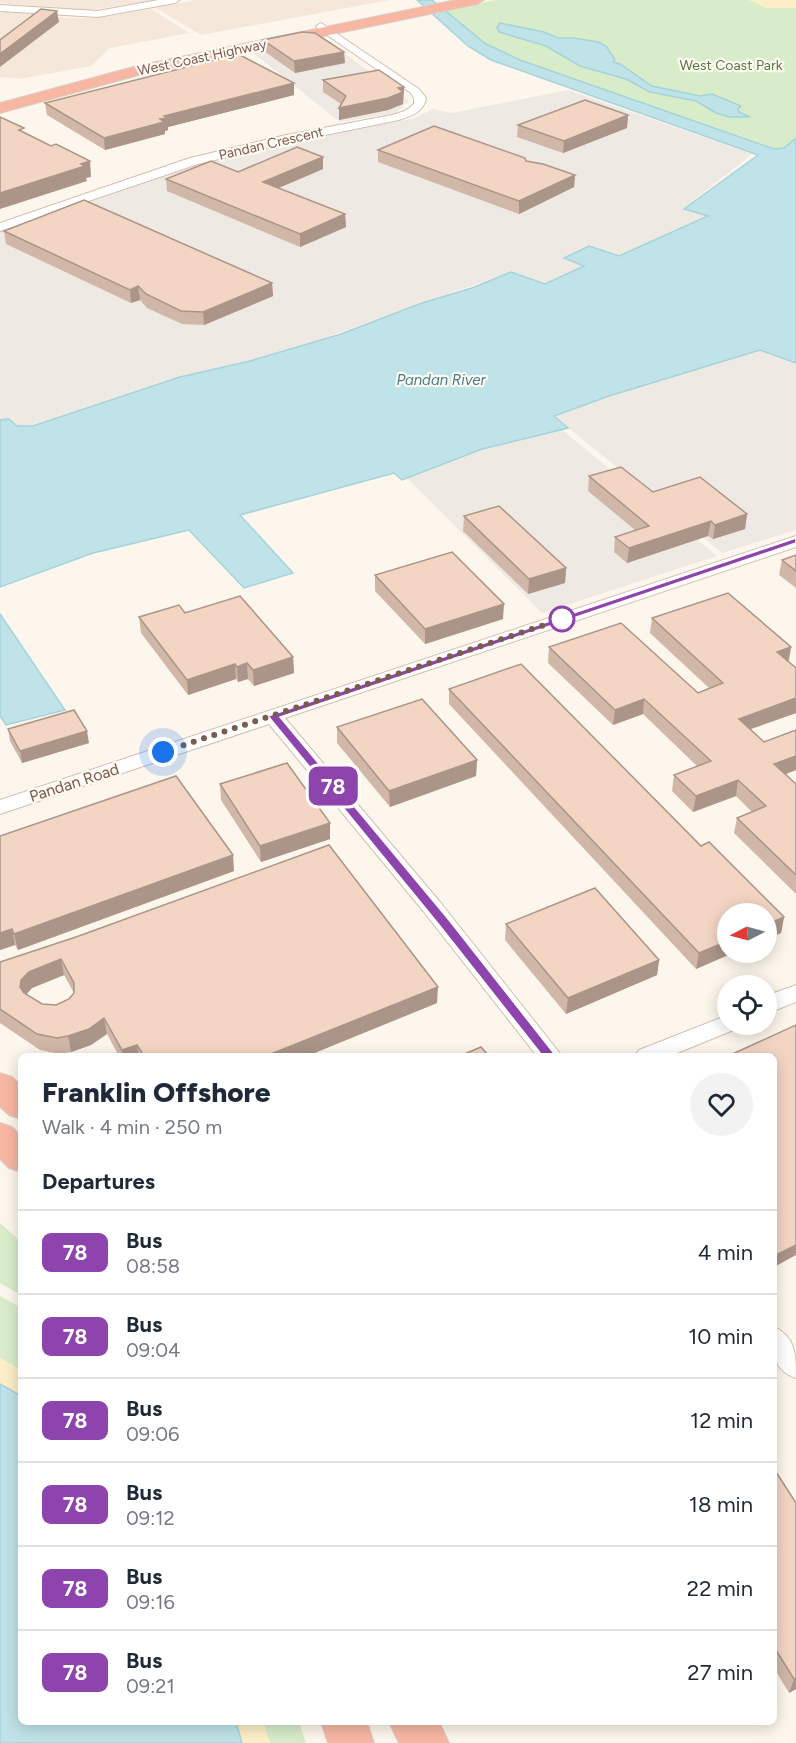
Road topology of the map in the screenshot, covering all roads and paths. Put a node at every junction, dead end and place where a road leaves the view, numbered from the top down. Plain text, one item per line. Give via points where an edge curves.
1 (175, 0) edge
2 (477, 0) edge
3 (444, 3) edge
4 (0, 7) edge
5 (324, 28) junction
6 (0, 101) edge
7 (0, 108) edge
8 (0, 227) edge
9 (796, 541) edge
10 (273, 716) junction
11 (0, 807) edge
12 (796, 993) edge
13 (777, 1001) edge
14 (717, 1027) edge
15 (548, 1053) edge
16 (654, 1053) edge
17 (0, 1086) edge
18 (18, 1103) edge
19 (0, 1137) edge
20 (18, 1155) edge
21 (777, 1343) edge
22 (796, 1366) edge
23 (345, 1725) edge
24 (397, 1725) edge
25 (414, 1725) edge
26 (351, 1743) edge
27 (405, 1743) edge
28 (426, 1743) edge

1 - 4 street via 98,14
2 - 3 highway, West Coast Highway
3 - 5 highway, West Coast Highway
5 - 6 highway, West Coast Highway via 105,71
5 - 7 highway, West Coast Highway via 129,73
5 - 8 street, Pandan Crescent via 415,91 419,105 395,118 274,141 184,164
9 - 10 street, Pandan Road
10 - 11 street, Pandan Road
10 - 15 street
12 - 13 street
14 - 16 street
17 - 18 highway
19 - 20 highway
21 - 22 street
23 - 26 highway
24 - 27 highway
25 - 28 highway

